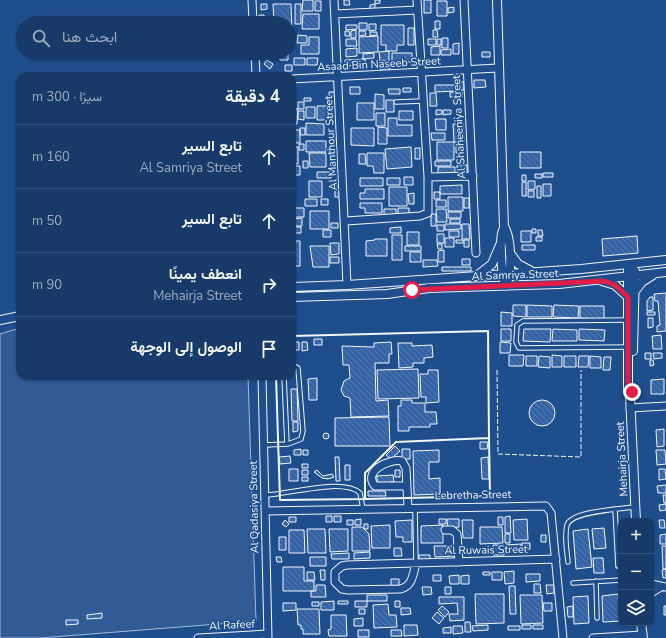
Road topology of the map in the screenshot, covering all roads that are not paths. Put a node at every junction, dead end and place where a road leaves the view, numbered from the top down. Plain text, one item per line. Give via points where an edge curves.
1 (252, 0) edge
2 (334, 0) edge
3 (416, 0) edge
4 (464, 0) edge
5 (496, 0) edge
6 (417, 10) junction
7 (335, 14) junction
8 (253, 16) edge
9 (255, 60) edge
10 (498, 68) junction
11 (467, 70) junction
12 (256, 72) edge
13 (422, 73) junction
14 (338, 76) junction
15 (296, 79) edge
16 (423, 101) junction
17 (396, 102) dead end
18 (473, 176) junction
19 (428, 177) junction
20 (346, 221) junction
21 (504, 228) junction
22 (502, 242) junction
23 (510, 252) junction
24 (476, 253) dead end
25 (666, 260) edge
26 (631, 264) junction
27 (536, 272) junction
28 (666, 272) edge
29 (506, 273) junction
30 (656, 273) junction
31 (478, 275) junction
32 (632, 276) junction
33 (581, 283) junction
34 (347, 286) junction
35 (505, 286) junction
36 (296, 287) edge
37 (635, 291) junction
38 (296, 297) edge
39 (628, 297) junction
40 (16, 317) edge
41 (0, 320) edge
42 (628, 320) junction
43 (628, 347) junction
44 (296, 367) edge
45 (262, 380) edge
46 (284, 380) edge
47 (630, 396) junction
48 (666, 406) edge
49 (630, 408) junction
50 (287, 444) junction
51 (264, 445) junction
52 (407, 486) junction
53 (265, 495) junction
54 (635, 507) junction
55 (411, 508) junction
56 (363, 509) junction
57 (615, 509) junction
58 (265, 511) junction
59 (636, 518) edge
60 (445, 530) dead end
61 (556, 559) junction
62 (459, 562) junction
63 (568, 562) dead end
64 (416, 563) junction
65 (618, 566) dead end
66 (618, 580) edge
67 (596, 582) junction
68 (572, 583) dead end
69 (654, 585) edge
70 (664, 587) edge
71 (654, 592) edge
72 (597, 618) dead end
73 (641, 626) edge
74 (268, 636) edge
75 (643, 636) edge
76 (198, 638) edge
77 (564, 638) edge
78 (593, 638) edge

1 - 8 street
2 - 7 street, Al Manthour Street
3 - 6 street
4 - 11 street, Al Shaheeniya Street
5 - 10 street
6 - 7 street
6 - 13 street
7 - 14 street, Al Manthour Street
9 - 12 street
10 - 11 street, Asaad Bin Naseeb Street
10 - 21 street
11 - 13 street, Asaad Bin Naseeb Street
11 - 18 street, Al Shaheeniya Street
13 - 14 street, Asaad Bin Naseeb Street
13 - 16 street
14 - 15 street, Asaad Bin Naseeb Street
14 - 20 street, Al Manthour Street
16 - 17 lane
16 - 19 street
18 - 19 street
18 - 24 street, Al Shaheeniya Street
19 - 20 street via 429,208 425,215
20 - 34 street, Al Manthour Street
21 - 22 street
21 - 23 street
22 - 29 street
22 - 31 street via 492,264
23 - 27 street via 520,266
23 - 29 street
25 - 26 street, Al Samriya Street
26 - 27 street, Al Samriya Street
26 - 32 street, Mehairja Street
27 - 29 street, Al Samriya Street
28 - 30 street, Al Samriya Street
29 - 31 street, Al Samriya Street
29 - 35 street
30 - 32 street, Al Samriya Street
30 - 37 street via 642,282
31 - 34 street, Al Samriya Street
32 - 33 street, Al Samriya Street
32 - 37 street, Mehairja Street
32 - 39 street, Mehairja Street
33 - 35 street, Al Samriya Street
33 - 39 street via 612,283
34 - 36 street, Al Samriya Street
35 - 38 street, Al Samriya Street
37 - 47 street, Mehairja Street
39 - 42 street, Mehairja Street
40 - 41 street
42 - 43 street, Mehairja Street
42 - 43 lane via 522,321 517,325 516,342 519,348
43 - 47 street, Mehairja Street
44 - 50 lane via 303,431 301,439
45 - 51 street, Al Qadasiya Street
46 - 50 lane
47 - 49 street, Mehairja Street
48 - 49 street
49 - 54 street, Mehairja Street
50 - 51 lane
51 - 53 street, Al Qadasiya Street
52 - 52 street via 406,468 402,462 396,460 386,462 372,475 375,486
52 - 55 street
53 - 56 lane via 350,487 360,493
53 - 58 street, Al Qadasiya Street
54 - 57 lane
54 - 59 street, Mehairja Street
55 - 56 street, Lebretha Street
55 - 61 street, Lebretha Street via 546,506 551,513
55 - 64 lane
56 - 58 street, Lebretha Street
57 - 63 lane via 580,515 570,520 566,532
57 - 65 lane
58 - 74 street, Al Qadasiya Street
60 - 62 street via 452,530 457,534
61 - 62 street, Al Ruwais Street
61 - 77 street, Lebretha Street
62 - 64 street, Al Ruwais Street
64 - 64 street, Al Ruwais Street via 342,566 335,572 335,582 342,589 348,590 400,589 410,583
66 - 67 lane
67 - 68 lane
67 - 72 lane
69 - 70 street
70 - 71 street
73 - 75 street
74 - 76 street, Al Rafeef
75 - 78 street

